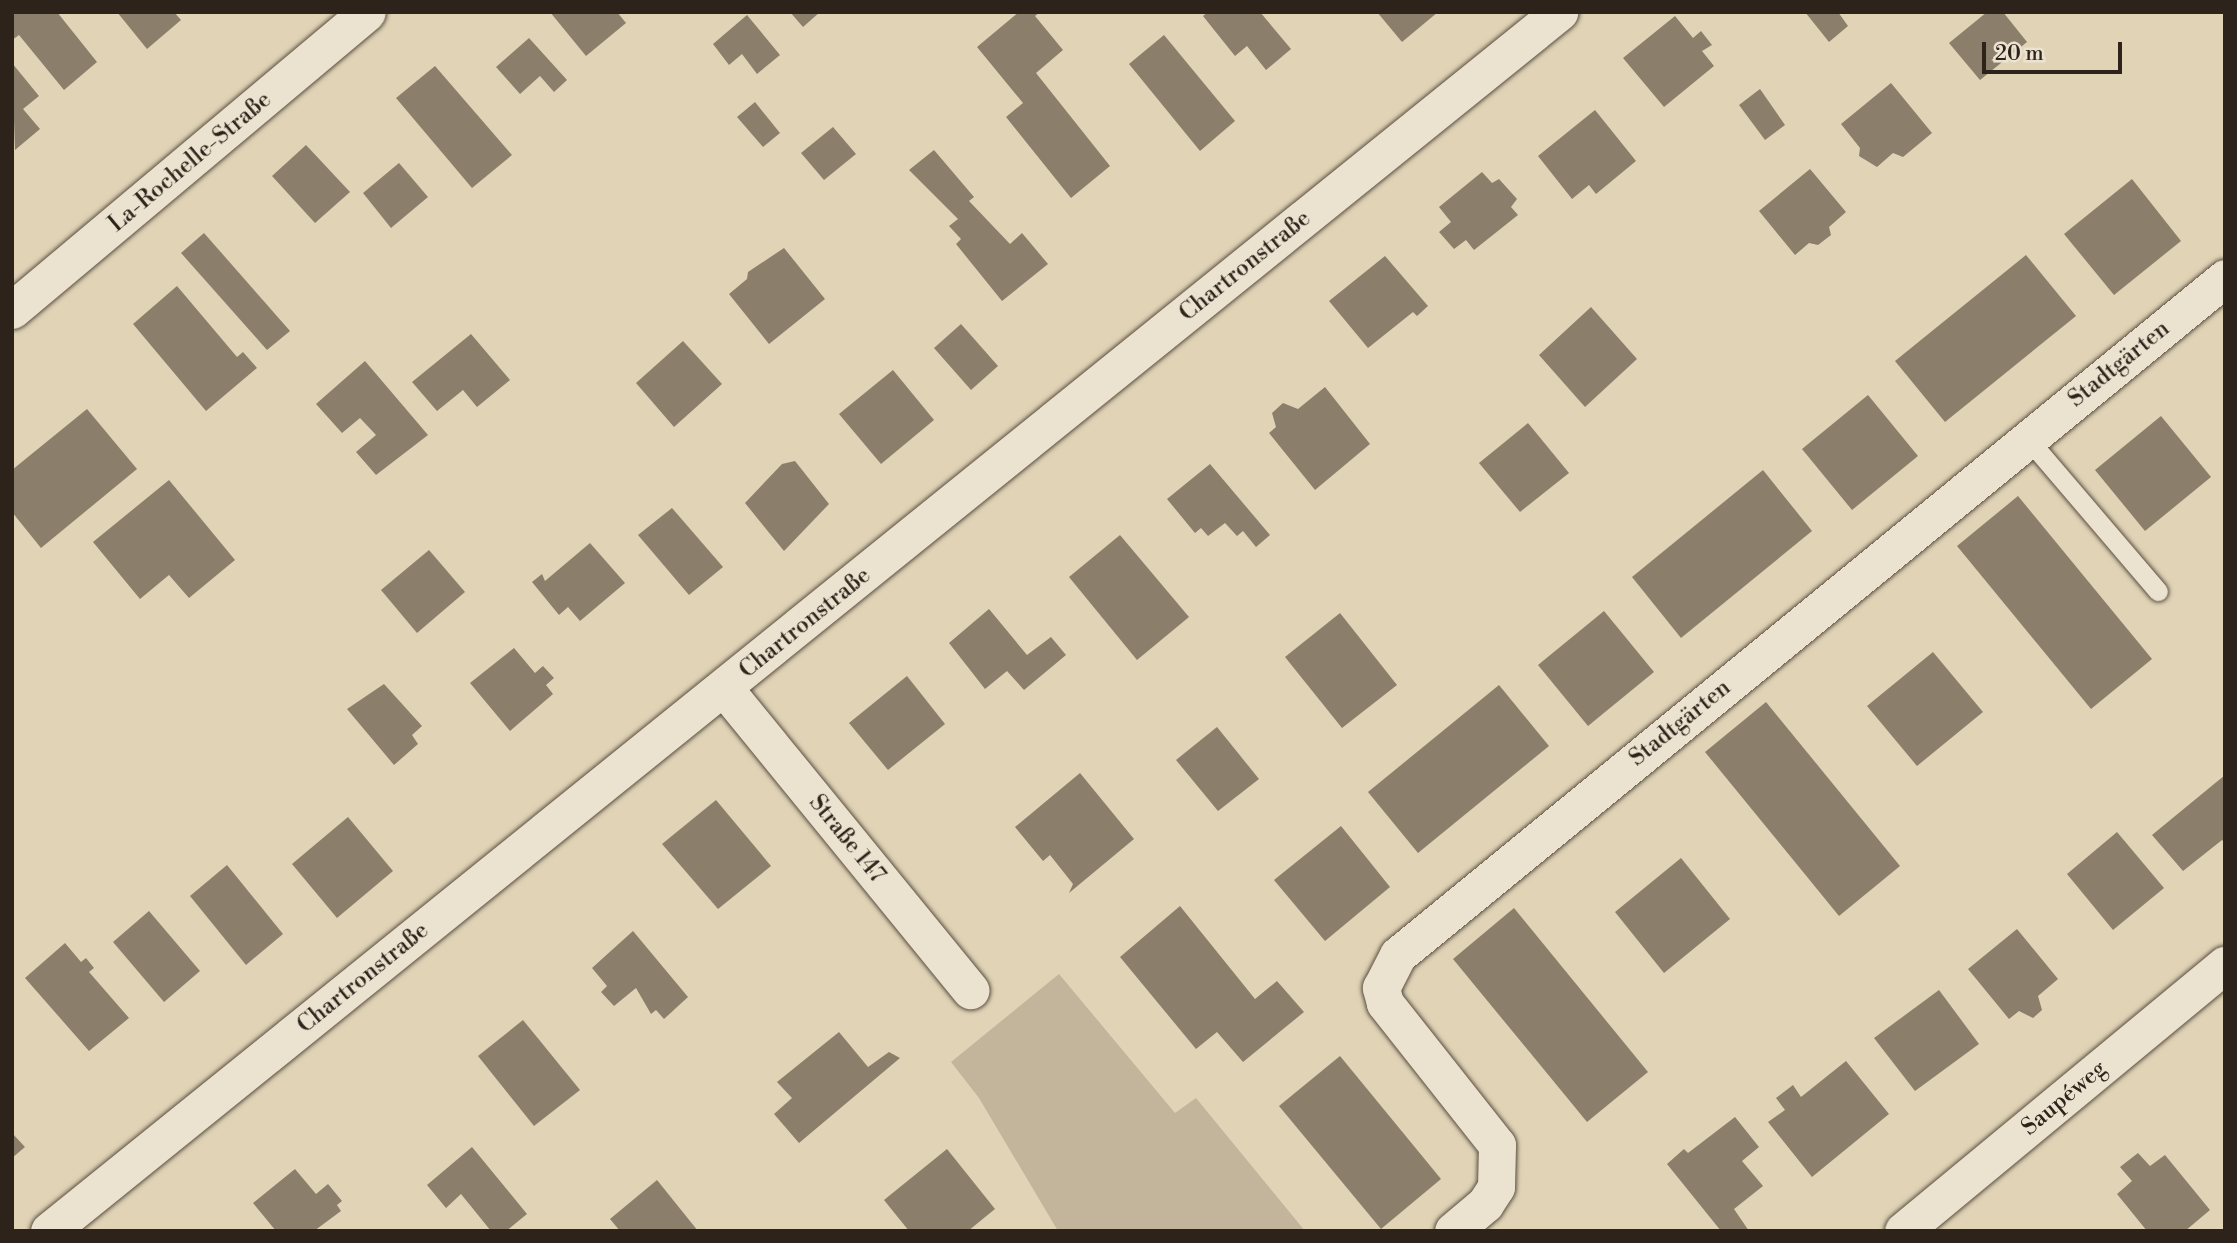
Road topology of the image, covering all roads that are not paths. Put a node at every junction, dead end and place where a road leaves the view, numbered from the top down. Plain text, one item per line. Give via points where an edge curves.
1 (367, 12) edge
2 (1559, 12) edge
3 (2225, 278) edge
4 (12, 310) edge
5 (2028, 439) junction
6 (2158, 591) dead end
7 (724, 688) junction
8 (2225, 965) edge
9 (970, 990) dead end
10 (48, 1231) edge
11 (1452, 1231) edge
12 (1903, 1231) edge

1 - 4 street, La-Rochelle-Straße
2 - 7 street, Chartronstraße
3 - 5 street, Stadtgärten
5 - 6 lane
5 - 11 street, Stadtgärten via 1398,955 1381,988 1385,1003 1497,1144 1496,1187 1485,1204
7 - 9 street, Straße 147
7 - 10 street, Chartronstraße
8 - 12 street, Saupéweg

